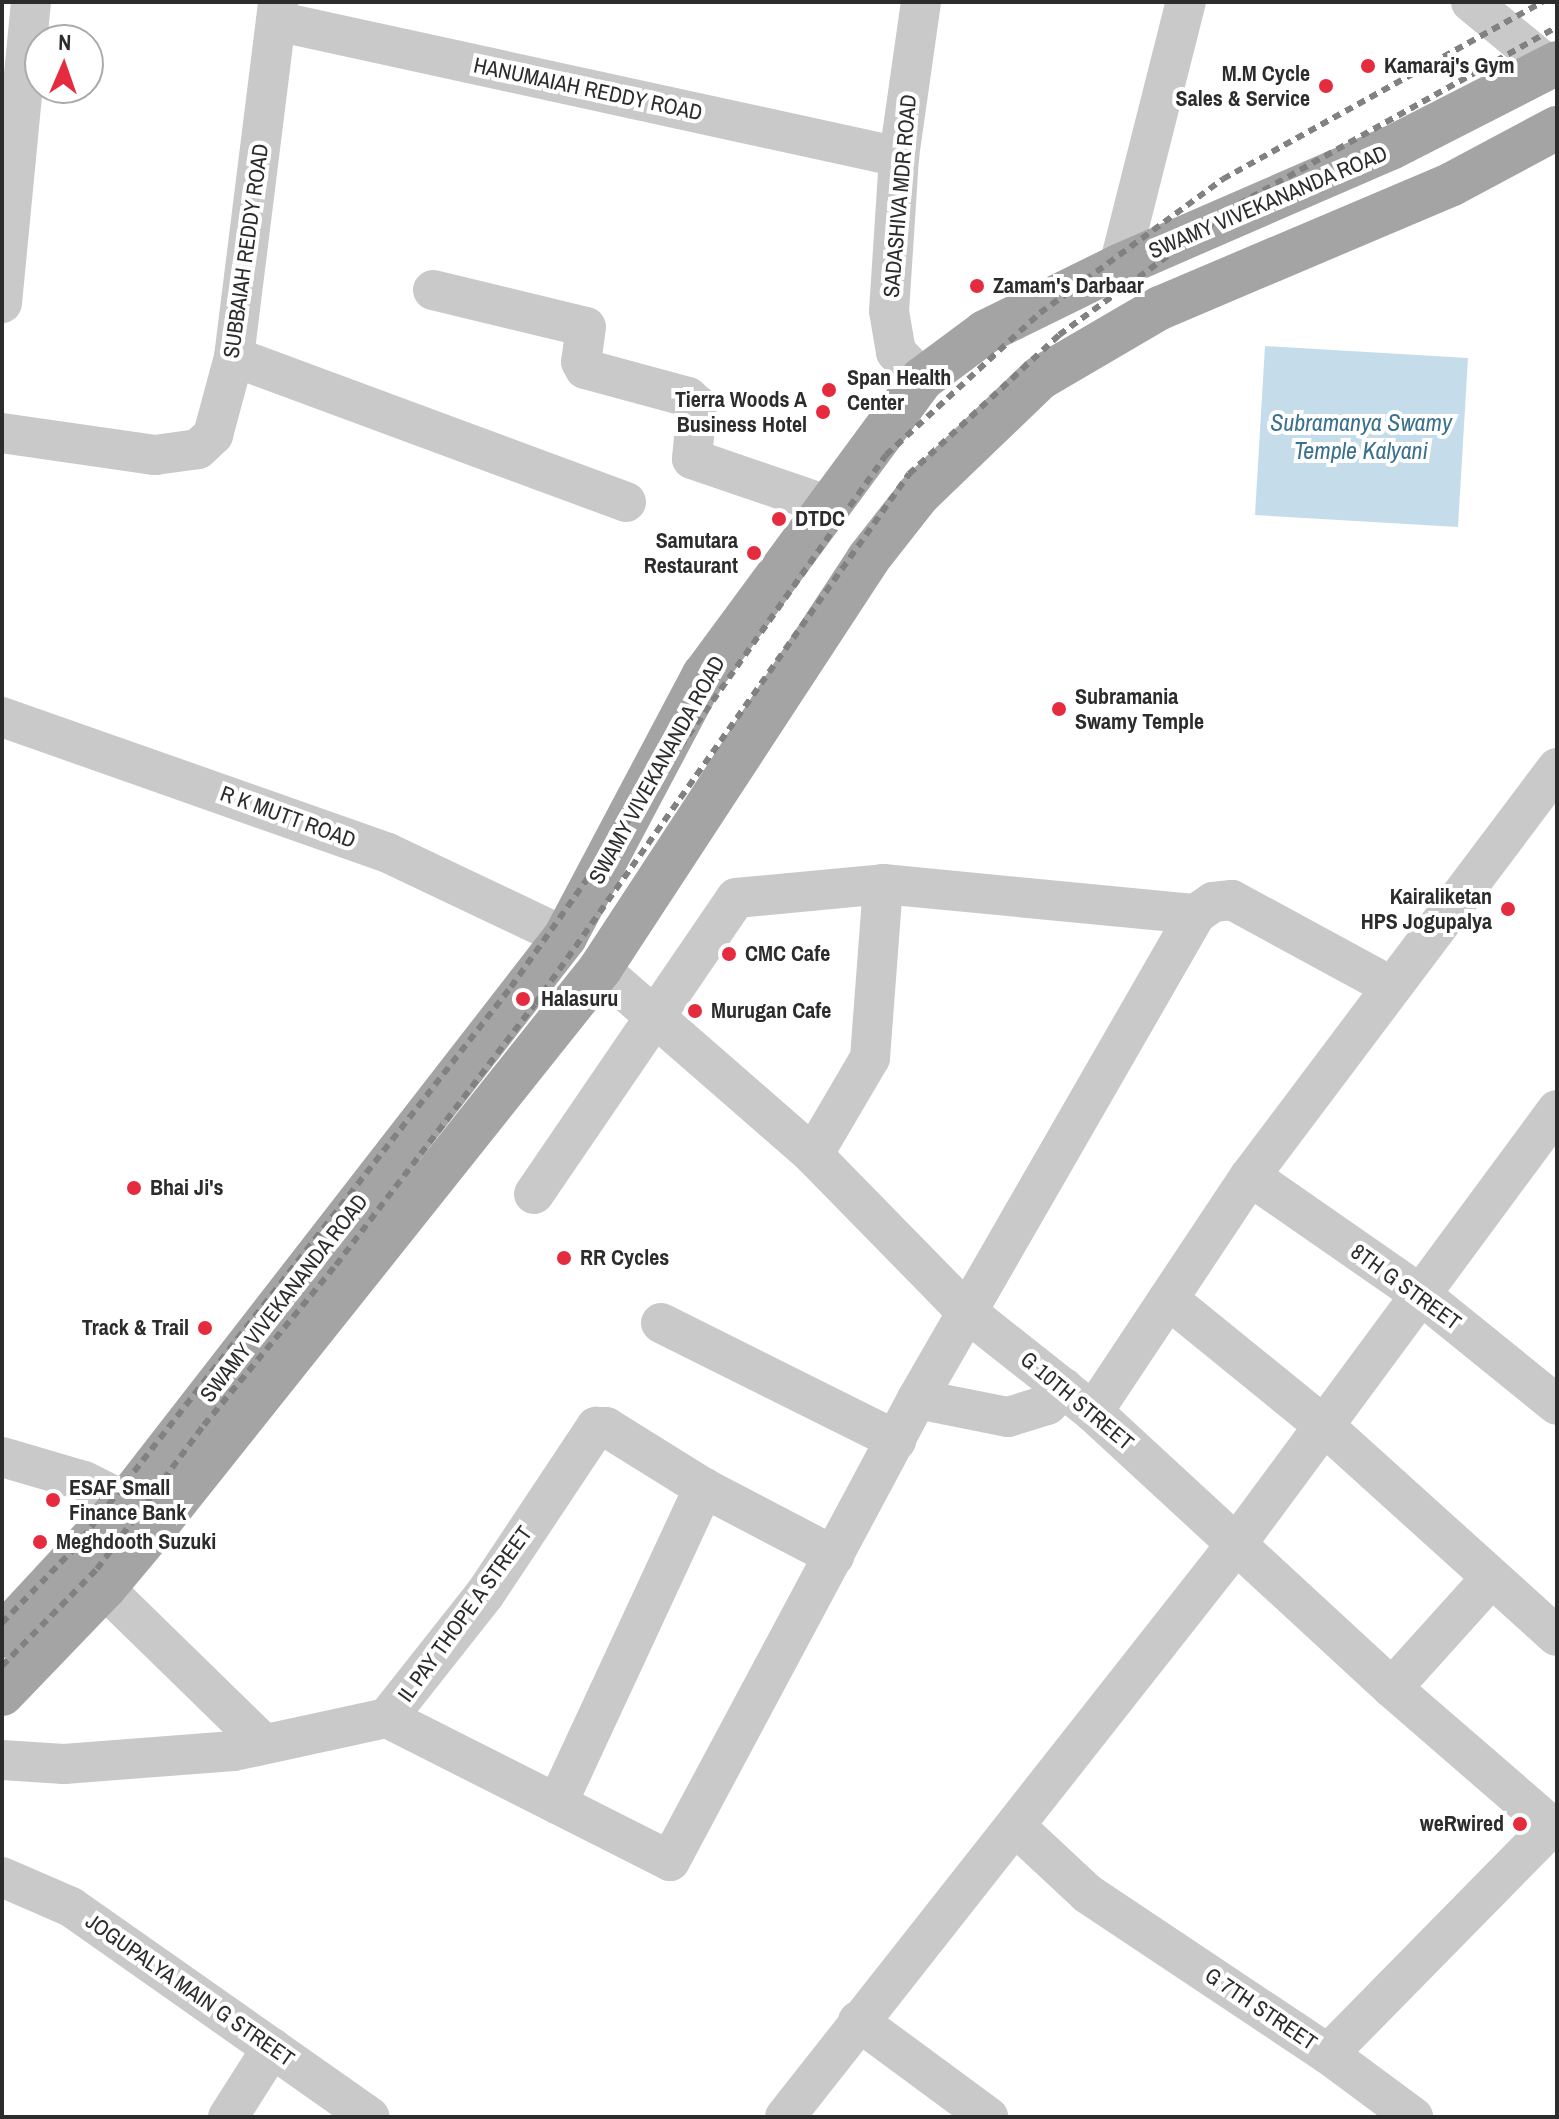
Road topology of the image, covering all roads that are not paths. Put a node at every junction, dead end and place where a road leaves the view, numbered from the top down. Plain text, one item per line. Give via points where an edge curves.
1 (31, 2) edge
2 (921, 2) edge
3 (1186, 2) edge
4 (1471, 2) edge
5 (277, 12) edge
6 (1554, 66) edge
7 (1557, 128) edge
8 (899, 157) junction
9 (1119, 266) junction
10 (433, 290) dead end
11 (2, 303) edge
12 (985, 332) junction
13 (234, 357) junction
14 (922, 379) junction
15 (1033, 385) junction
16 (2, 433) edge
17 (626, 502) dead end
18 (829, 506) junction
19 (2, 717) edge
20 (1557, 768) edge
21 (883, 884) junction
22 (1196, 914) junction
23 (565, 937) junction
24 (600, 969) junction
25 (1392, 987) junction
26 (652, 1014) junction
27 (1557, 1110) edge
28 (813, 1155) junction
29 (1250, 1176) junction
30 (534, 1194) dead end
31 (1420, 1294) junction
32 (1168, 1299) junction
33 (967, 1312) junction
34 (661, 1323) dead end
35 (917, 1399) junction
36 (1078, 1400) junction
37 (1557, 1405) edge
38 (1322, 1424) junction
39 (896, 1440) junction
40 (2, 1457) edge
41 (704, 1488) junction
42 (144, 1510) junction
43 (1238, 1542) junction
44 (834, 1556) junction
45 (1491, 1578) junction
46 (104, 1588) junction
47 (2, 1636) edge
48 (1557, 1636) edge
49 (1392, 1688) junction
50 (2, 1694) edge
51 (387, 1718) junction
52 (264, 1744) junction
53 (2, 1760) edge
54 (557, 1804) junction
55 (1017, 1828) junction
56 (1555, 1828) edge
57 (2, 1877) edge
58 (858, 2021) junction
59 (272, 2048) junction
60 (1328, 2054) junction
61 (228, 2117) edge
62 (370, 2117) edge
63 (785, 2117) edge
64 (988, 2117) edge
65 (1413, 2117) edge

1 - 11 street
2 - 8 street, SADASHIVA MDR ROAD
3 - 9 street
4 - 6 street
5 - 8 street, HANUMAIAH REDDY ROAD
5 - 13 street, SUBBAIAH REDDY ROAD
6 - 9 main road, SWAMY VIVEKANANDA ROAD via 1391,148
7 - 15 main road, SWAMY VIVEKANANDA ROAD via 1452,184 1160,308
8 - 14 street, SADASHIVA MDR ROAD via 889,311 896,352
9 - 12 main road, SWAMY VIVEKANANDA ROAD
10 - 18 street via 586,327 581,362 585,369 688,397 697,405 692,459
12 - 14 main road, SWAMY VIVEKANANDA ROAD
12 - 15 main road
13 - 16 street, SUBBAIAH REDDY ROAD via 213,435 198,449 155,455
13 - 17 street
14 - 18 main road, SWAMY VIVEKANANDA ROAD
15 - 24 main road, SWAMY VIVEKANANDA ROAD via 919,494 868,559
18 - 23 main road, SWAMY VIVEKANANDA ROAD via 704,675
19 - 23 street, R K MUTT ROAD via 388,853
20 - 25 street
21 - 22 street
21 - 26 street via 736,898
21 - 28 street via 870,1058
22 - 25 street via 1213,902 1232,900
22 - 33 street
23 - 42 main road, SWAMY VIVEKANANDA ROAD
24 - 26 street, G 10TH STREET
24 - 42 main road, SWAMY VIVEKANANDA ROAD
25 - 29 street
26 - 28 street, G 10TH STREET
26 - 30 street
27 - 31 street
28 - 33 street, G 10TH STREET
29 - 31 street, 8TH G STREET
29 - 32 street
31 - 37 street, 8TH G STREET
31 - 38 street
32 - 36 street via 1126,1362
32 - 38 street
33 - 35 street
33 - 36 street, G 10TH STREET
34 - 39 street
35 - 36 street via 1008,1417
35 - 39 street
36 - 43 street, G 10TH STREET
38 - 43 street
38 - 45 street
39 - 44 street
40 - 42 street
41 - 44 street
41 - 51 street, IL PAY THOPE A STREET via 599,1426 485,1594
41 - 54 street
42 - 46 main road, SWAMY VIVEKANANDA ROAD
42 - 47 main road, SWAMY VIVEKANANDA ROAD
43 - 49 street, G 10TH STREET
43 - 55 street
44 - 54 street via 670,1861
45 - 48 street
45 - 49 street
46 - 50 main road, SWAMY VIVEKANANDA ROAD
46 - 52 street
49 - 56 street, G 10TH STREET
51 - 52 street, IL PAY THOPE A STREET
51 - 54 street
52 - 53 street, IL PAY THOPE A STREET via 124,1760
55 - 58 street
55 - 60 street, G 7TH STREET via 1088,1894
56 - 60 street, G 7TH STREET
57 - 59 street, JOGUPALYA MAIN G STREET via 71,1907
58 - 63 street
58 - 64 street
59 - 61 street
59 - 62 street, JOGUPALYA MAIN G STREET
60 - 65 street

